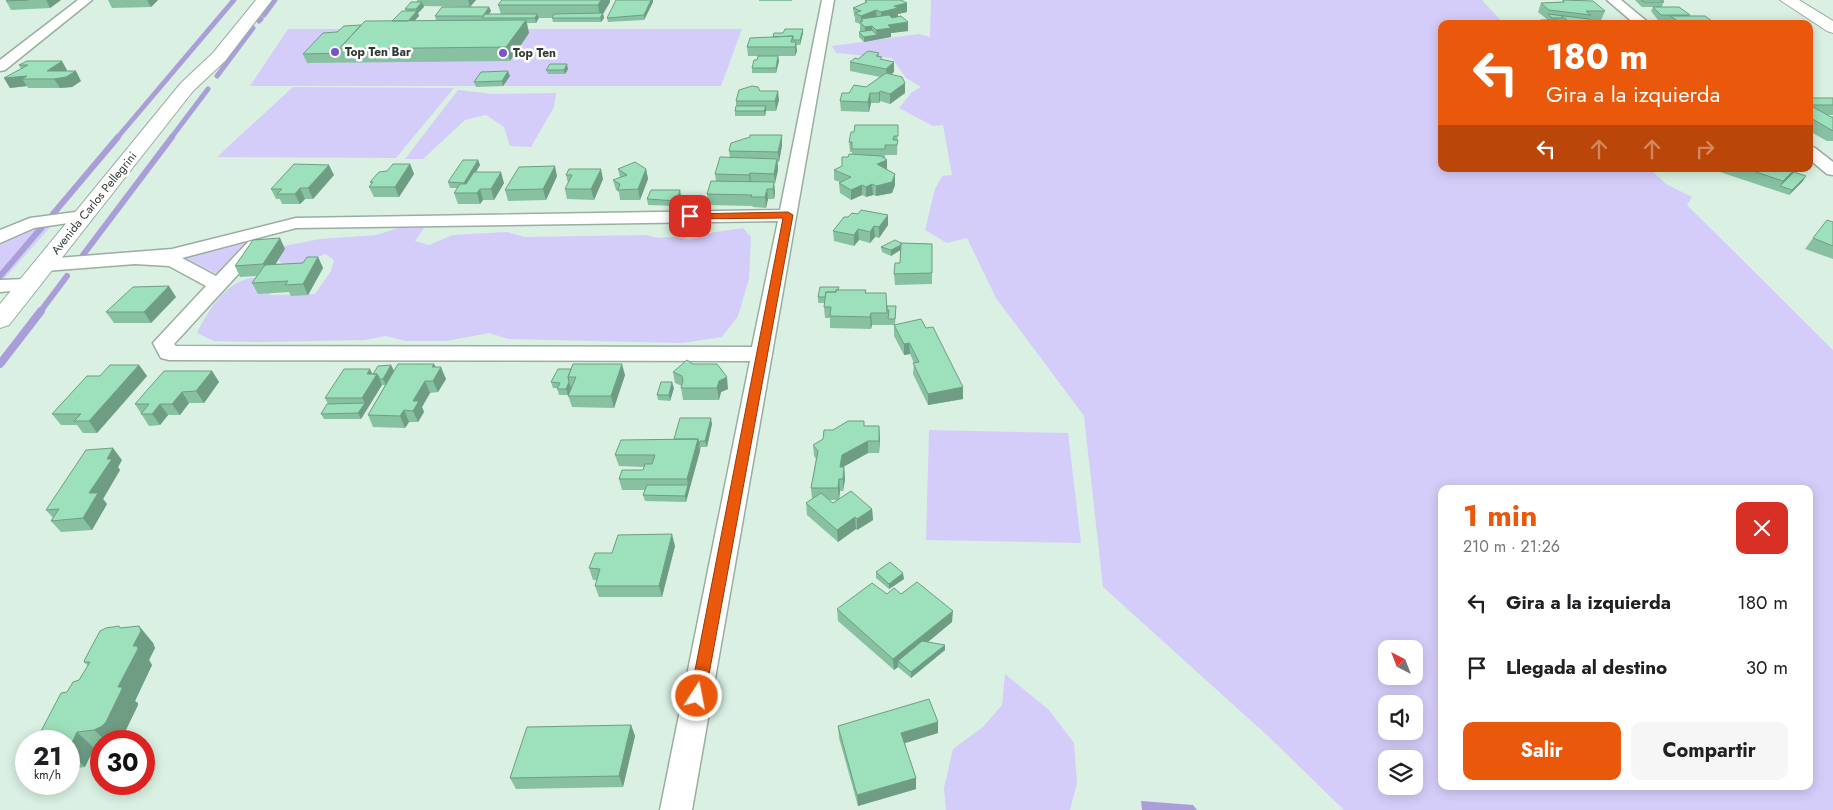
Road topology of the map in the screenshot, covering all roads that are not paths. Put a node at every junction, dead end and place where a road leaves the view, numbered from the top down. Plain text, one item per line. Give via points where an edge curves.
1 (86, 0) edge
2 (246, 0) edge
3 (264, 0) edge
4 (828, 0) edge
5 (1613, 0) edge
6 (1788, 0) edge
7 (1639, 20) edge
8 (1833, 28) edge
9 (0, 67) edge
10 (187, 87) junction
11 (1813, 154) edge
12 (1833, 170) edge
13 (788, 215) junction
14 (83, 216) junction
15 (272, 228) junction
16 (0, 237) edge
17 (138, 259) junction
18 (45, 264) junction
19 (27, 285) junction
20 (218, 285) junction
21 (0, 286) edge
22 (0, 320) edge
23 (762, 354) junction
24 (676, 810) edge

1 - 9 street
2 - 10 main road, Avenida Carlos Pellegrini via 199,58
3 - 10 main road, Avenida Carlos Pellegrini via 219,57
4 - 13 street
5 - 7 street
6 - 8 main road
10 - 14 main road, Avenida Carlos Pellegrini
11 - 12 street
13 - 15 street via 296,223
13 - 23 street
14 - 16 street via 30,223
14 - 18 main road, Avenida Carlos Pellegrini
15 - 17 street via 173,255
15 - 20 street
17 - 18 street
17 - 20 street via 173,261
18 - 19 main road, Avenida Carlos Pellegrini
19 - 21 street
19 - 22 main road, Avenida Carlos Pellegrini
20 - 23 street via 163,343 169,353
23 - 24 street

